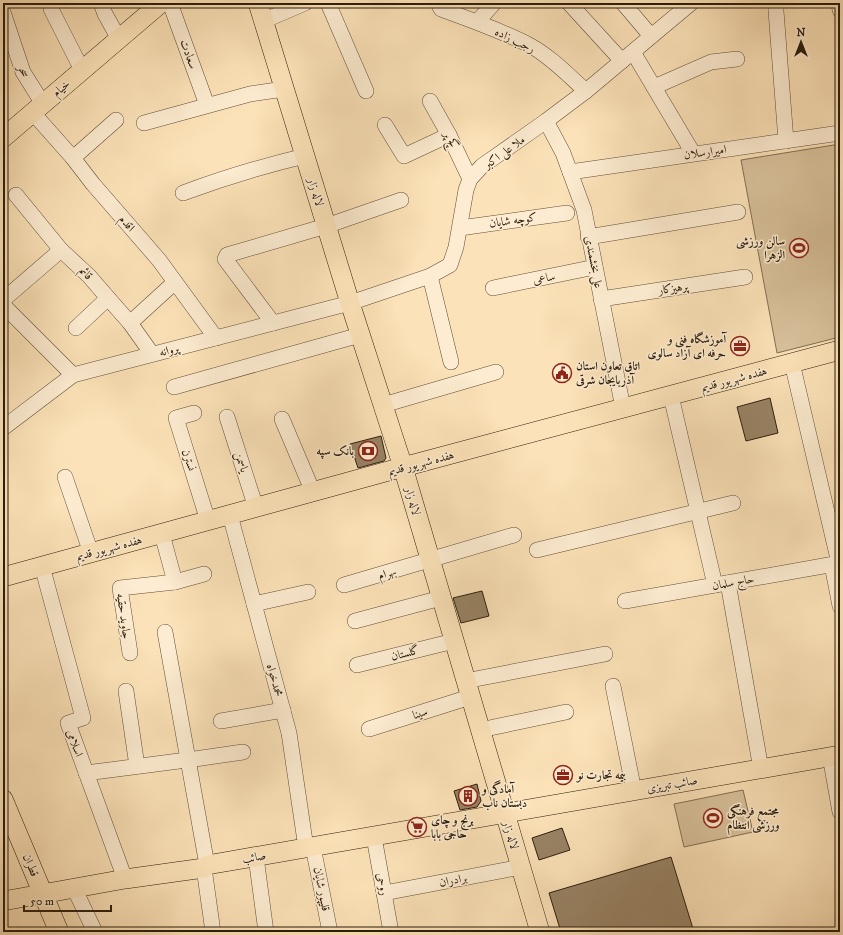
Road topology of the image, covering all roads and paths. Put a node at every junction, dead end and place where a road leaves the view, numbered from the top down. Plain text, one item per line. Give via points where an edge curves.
1 (101, 3) edge
2 (170, 3) edge
3 (258, 3) edge
4 (305, 3) edge
5 (328, 3) edge
6 (438, 3) edge
7 (494, 3) edge
8 (569, 3) edge
9 (623, 3) edge
10 (839, 3) edge
11 (154, 5) edge
12 (685, 5) edge
13 (51, 9) dead end
14 (840, 10) edge
15 (776, 11) dead end
16 (3, 13) edge
17 (263, 21) junction
18 (477, 22) junction
19 (651, 36) junction
20 (119, 38) junction
21 (627, 56) junction
22 (737, 59) dead end
23 (82, 70) junction
24 (654, 87) junction
25 (284, 89) junction
26 (366, 91) dead end
27 (586, 91) junction
28 (430, 101) dead end
29 (207, 105) junction
30 (38, 108) junction
31 (116, 120) dead end
32 (546, 121) junction
33 (144, 123) dead end
34 (385, 125) dead end
35 (840, 133) edge
36 (449, 135) junction
37 (3, 138) edge
38 (786, 141) junction
39 (692, 153) junction
40 (305, 156) junction
41 (73, 158) junction
42 (570, 172) junction
43 (470, 179) junction
44 (183, 193) dead end
45 (16, 195) dead end
46 (401, 200) dead end
47 (738, 212) dead end
48 (567, 213) dead end
49 (326, 226) junction
50 (460, 228) junction
51 (588, 237) junction
52 (61, 250) junction
53 (595, 267) junction
54 (430, 276) junction
55 (745, 277) dead end
56 (175, 282) junction
57 (493, 288) dead end
58 (108, 298) junction
59 (601, 299) junction
60 (3, 300) edge
61 (350, 303) junction
62 (3, 305) edge
63 (130, 323) junction
64 (273, 323) junction
65 (76, 328) dead end
66 (360, 335) junction
67 (216, 338) junction
68 (152, 354) junction
69 (839, 354) edge
70 (451, 362) dead end
71 (792, 363) junction
72 (496, 372) dead end
73 (73, 375) junction
74 (174, 387) dead end
75 (671, 396) junction
76 (383, 406) junction
77 (623, 408) junction
78 (194, 413) dead end
79 (227, 416) dead end
80 (282, 419) dead end
81 (3, 428) edge
82 (403, 467) junction
83 (65, 476) dead end
84 (313, 492) junction
85 (733, 503) dead end
86 (256, 508) junction
87 (698, 511) junction
88 (230, 515) junction
89 (208, 521) junction
90 (162, 534) junction
91 (514, 535) dead end
92 (537, 550) dead end
93 (91, 553) junction
94 (430, 560) junction
95 (837, 563) edge
96 (42, 566) junction
97 (204, 574) dead end
98 (3, 577) edge
99 (175, 582) junction
100 (722, 584) junction
101 (344, 585) dead end
102 (308, 592) dead end
103 (441, 598) junction
104 (625, 601) dead end
105 (254, 604) junction
106 (840, 606) edge
107 (355, 621) dead end
108 (165, 632) dead end
109 (454, 641) junction
110 (130, 653) dead end
111 (605, 654) dead end
112 (357, 665) dead end
113 (614, 686) dead end
114 (468, 689) junction
115 (126, 691) dead end
116 (283, 710) junction
117 (566, 712) dead end
118 (221, 721) dead end
119 (369, 729) dead end
120 (480, 730) junction
121 (243, 752) dead end
122 (835, 756) edge
123 (183, 760) junction
124 (137, 766) junction
125 (760, 769) junction
126 (86, 773) junction
127 (634, 791) junction
128 (3, 798) edge
129 (840, 812) edge
130 (505, 814) junction
131 (374, 837) junction
132 (310, 847) junction
133 (256, 857) junction
134 (206, 866) junction
135 (521, 867) junction
136 (125, 879) junction
137 (74, 888) junction
138 (384, 893) junction
139 (43, 894) junction
140 (3, 901) edge
141 (60, 932) edge
142 (95, 932) edge
143 (213, 932) edge
144 (266, 932) edge
145 (330, 932) edge
146 (391, 932) edge
147 (540, 932) edge

1 - 20 street
2 - 29 street, سعادت
3 - 17 main road, لاله زار
4 - 17 street
5 - 26 street
6 - 18 street, رجب زاده via 441,9
7 - 18 street
8 - 21 street
9 - 19 street
10 - 14 street
11 - 20 main road, خیام
12 - 19 street, ملا علی اکبر
13 - 23 street
15 - 38 street
16 - 30 street, سحر
17 - 25 main road, لاله زار
18 - 27 street, رجب زاده via 532,46
19 - 21 street, ملا علی اکبر
20 - 23 main road, خیام
21 - 24 street
21 - 27 street, ملا علی اکبر
22 - 24 street via 711,62
23 - 30 main road, خیام
24 - 39 street
25 - 29 street via 250,94
25 - 40 main road, لاله زار
27 - 32 street, ملا علی اکبر
28 - 36 street, گچ پر
29 - 33 street
30 - 37 main road, خیام
30 - 41 street, اقدم
31 - 41 street
32 - 42 street, علی بخشمندی
32 - 43 street, ملا علی اکبر via 482,166
34 - 36 street via 404,156
35 - 38 street, امیرارسلان
36 - 43 street, گچ پر
38 - 39 street, امیرارسلان
39 - 42 street, امیرارسلان
40 - 44 street via 260,167
40 - 49 main road, لاله زار
41 - 56 street, اقدم
42 - 51 street, علی بخشمندی via 584,210
43 - 50 street, ملا علی اکبر
45 - 52 street, قائم
46 - 49 street
47 - 51 street
48 - 50 street, کوچه شایان
49 - 61 main road, لاله زار
49 - 64 street via 226,257 225,260
50 - 54 street, ملا علی اکبر via 450,265
51 - 53 street, علی بخشمندی
52 - 58 street, قائم
52 - 60 street
53 - 57 street, ساعی
53 - 59 street, علی بخشمندی
54 - 61 street, ملا علی اکبر
54 - 70 street
55 - 59 street, پرهیزکار
56 - 63 street
56 - 67 street, اقدم
58 - 63 street, قائم
58 - 65 street
59 - 77 street, علی بخشمندی
61 - 64 street, پروانه
61 - 66 main road, لاله زار
62 - 73 street
63 - 68 street, قائم
64 - 67 street, پروانه
66 - 74 street
66 - 76 main road, لاله زار
67 - 68 street, پروانه
68 - 73 street, پروانه
69 - 71 main road, هفده شهریور قدیم
71 - 75 main road, هفده شهریور قدیم
71 - 95 street
72 - 76 street
73 - 81 street, پروانه
75 - 77 main road, هفده شهریور قدیم
75 - 87 street
76 - 82 main road, لاله زار
77 - 82 main road, هفده شهریور قدیم
78 - 89 street, نسترن via 176,418
79 - 86 street, یاسمن
80 - 84 street
82 - 84 main road, هفده شهریور قدیم
82 - 94 main road, لاله زار
83 - 93 street
84 - 86 main road, هفده شهریور قدیم
85 - 87 street
86 - 88 main road, هفده شهریور قدیم
87 - 92 street
87 - 100 street
88 - 89 main road, هفده شهریور قدیم
88 - 105 street, محمدخواه
89 - 90 main road, هفده شهریور قدیم
90 - 93 main road, هفده شهریور قدیم
90 - 99 street
91 - 94 street, بهرام
93 - 96 main road, هفده شهریور قدیم
94 - 101 street, بهرام
94 - 103 main road, لاله زار
95 - 100 street, حاج سلمان
95 - 106 street
96 - 98 main road, هفده شهریور قدیم
96 - 126 street, اسلامی via 83,718 68,722
97 - 99 street
99 - 110 street, جاوید حقیه via 120,588
100 - 104 street, حاج سلمان
100 - 125 street
102 - 105 street
103 - 107 street
103 - 109 main road, لاله زار
105 - 116 street, محمدخواه
108 - 123 street
109 - 112 street, گلستان
109 - 114 main road, لاله زار
111 - 114 street, سینا
113 - 127 street
114 - 119 street, سینا
114 - 120 main road, لاله زار
115 - 124 street
116 - 118 street
116 - 132 street, محمدخواه
117 - 120 street
120 - 130 main road, لاله زار
121 - 123 street
122 - 125 main road, صائب تبریزی
122 - 129 street
123 - 124 street
123 - 134 street
124 - 126 street
125 - 127 main road, صائب تبریزی
126 - 136 street, اسلامی
127 - 130 main road, صائب تبریزی
128 - 139 main road, قطران
130 - 131 main road, صائب
130 - 135 main road, لاله زار
131 - 132 main road, صائب
131 - 138 street, روحی
132 - 133 main road, صائب
132 - 145 street, قلیپور شایان
133 - 134 main road, صائب
133 - 144 street
134 - 136 main road, صائب
134 - 143 street
135 - 138 street, برادران
135 - 147 main road, لاله زار
136 - 137 main road, صائب
137 - 139 main road, صائب
137 - 142 street
138 - 146 street, روحی
139 - 140 main road, صائب
139 - 141 main road, قطران

